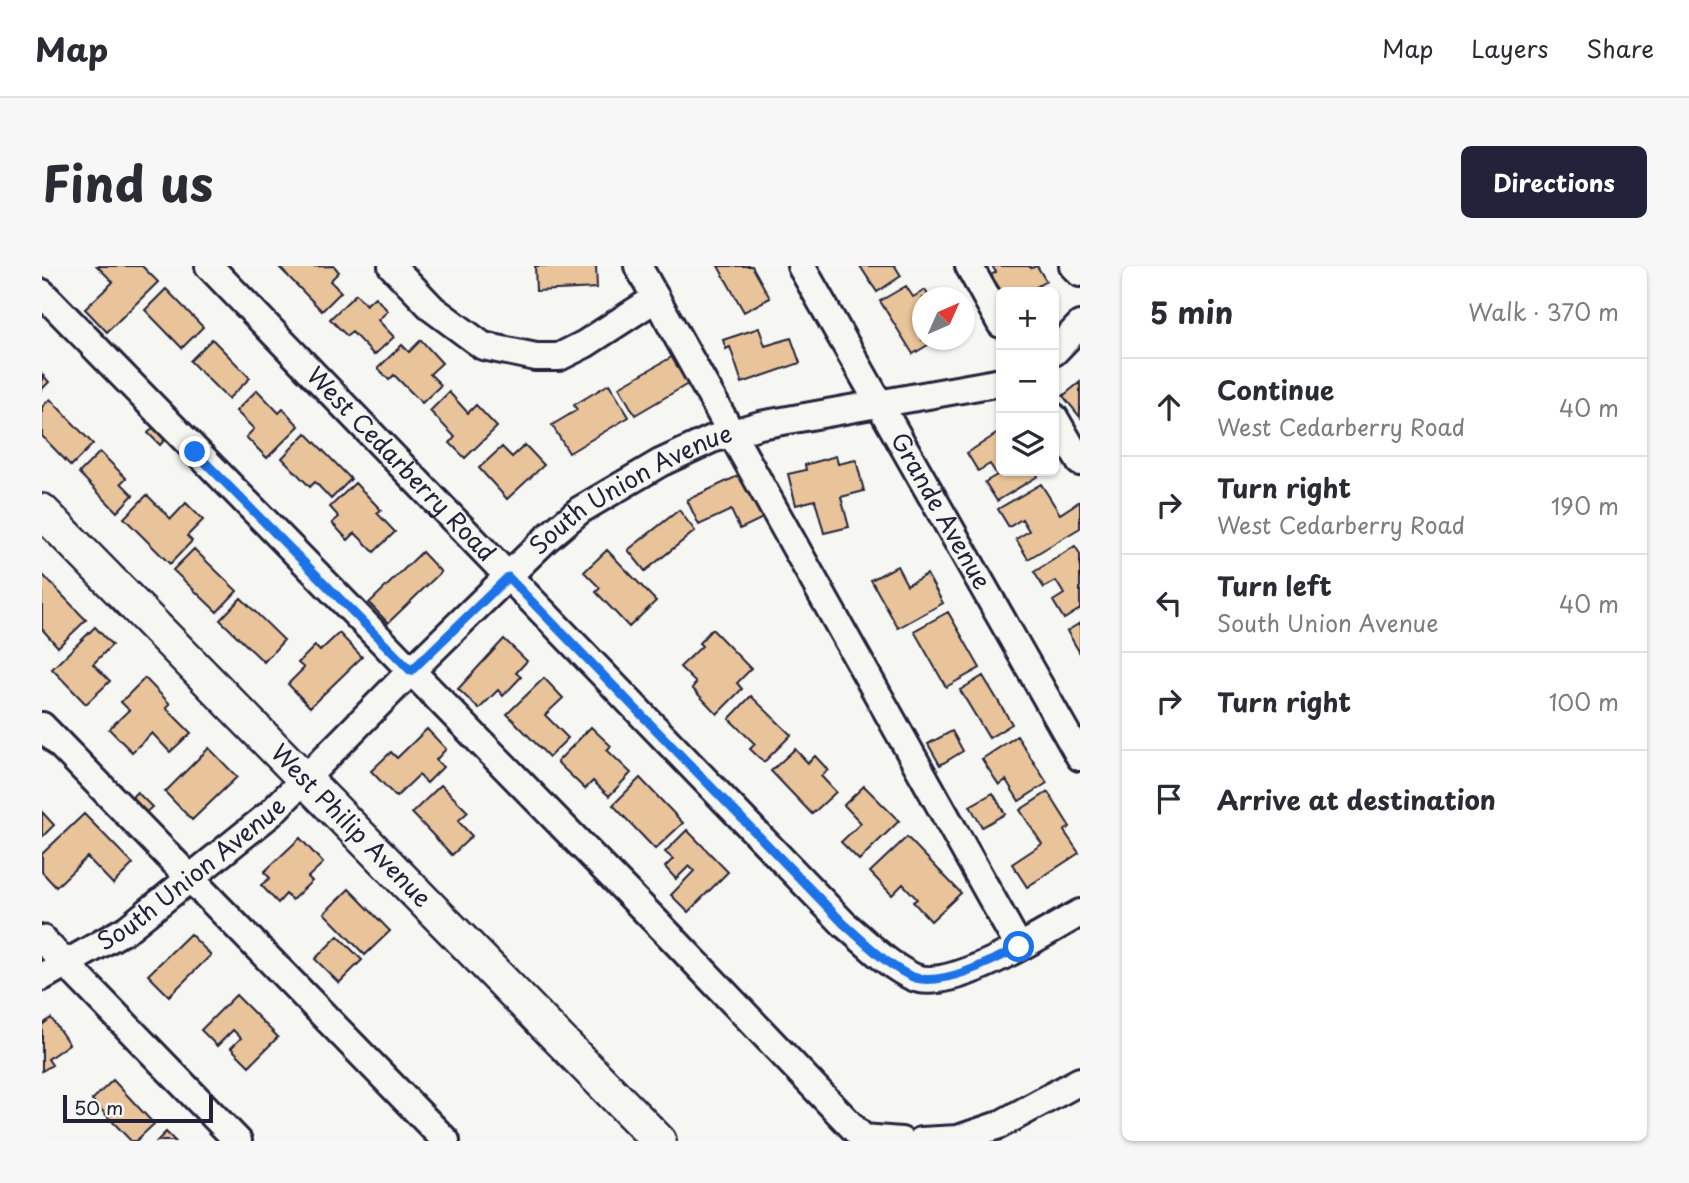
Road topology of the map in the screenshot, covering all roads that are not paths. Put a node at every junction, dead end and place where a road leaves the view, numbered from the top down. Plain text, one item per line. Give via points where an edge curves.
1 (209, 266) edge
2 (392, 266) edge
3 (638, 266) edge
4 (801, 266) edge
5 (969, 266) edge
6 (1073, 266) edge
7 (1080, 273) edge
8 (42, 293) edge
9 (656, 298) junction
10 (996, 315) edge
11 (1080, 325) edge
12 (1056, 350) edge
13 (996, 383) edge
14 (879, 402) junction
15 (1059, 425) edge
16 (731, 434) junction
17 (1080, 462) edge
18 (42, 511) edge
19 (508, 577) junction
20 (411, 671) junction
21 (42, 726) edge
22 (1080, 757) edge
23 (304, 779) junction
24 (191, 880) junction
25 (1080, 913) edge
26 (42, 939) edge
27 (1019, 947) junction
28 (66, 963) junction
29 (42, 977) edge
30 (1080, 1081) edge
31 (865, 1139) edge
32 (239, 1141) edge
33 (446, 1141) edge
34 (659, 1141) edge
35 (901, 1141) edge
36 (921, 1141) edge

1 - 19 street, West Cedarberry Road
2 - 9 street via 433,309 483,346 536,357 559,357
3 - 9 street
4 - 14 street, Grande Avenue
5 - 10 street
6 - 7 street
8 - 20 street
9 - 16 street
11 - 12 street
13 - 14 street, South Union Avenue
14 - 16 street, South Union Avenue
14 - 22 street, Grande Avenue
15 - 17 street
16 - 19 street, South Union Avenue via 660,463 580,510
16 - 27 street
18 - 23 main road, West Philip Avenue
19 - 20 street, South Union Avenue
19 - 27 street, West Cedarberry Road via 844,924 886,960 915,978 947,978 989,964
20 - 23 street, South Union Avenue
20 - 31 street
21 - 24 street
23 - 24 street, South Union Avenue
23 - 34 main road, West Philip Avenue
24 - 28 street, South Union Avenue via 127,929
24 - 33 street
25 - 27 street, West Cedarberry Road
26 - 28 street
28 - 29 street, South Union Avenue
28 - 32 street
30 - 36 street via 999,1125 958,1139
31 - 35 street

